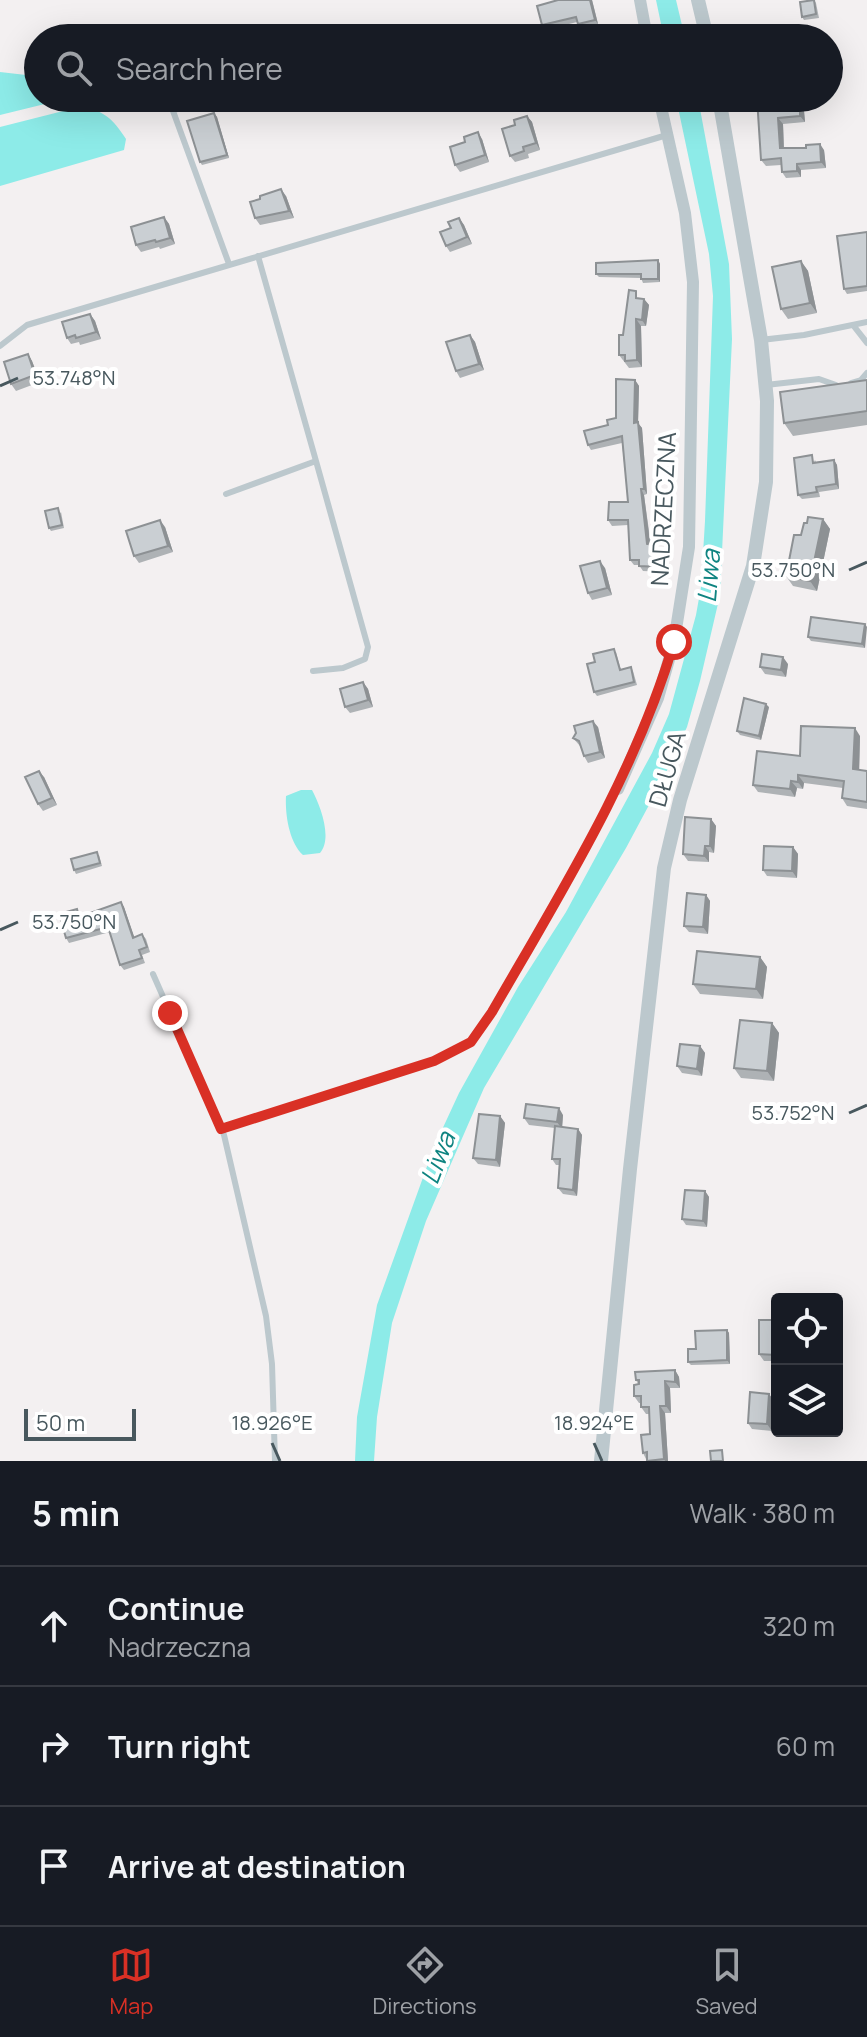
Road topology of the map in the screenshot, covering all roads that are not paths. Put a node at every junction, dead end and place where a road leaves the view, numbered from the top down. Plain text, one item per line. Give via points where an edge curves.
1 (640, 0) edge
2 (698, 0) edge
3 (644, 24) edge
4 (704, 24) edge
5 (173, 112) edge
6 (662, 112) edge
7 (721, 112) edge
8 (667, 135) junction
9 (258, 256) junction
10 (229, 264) junction
11 (867, 322) edge
12 (853, 325) junction
13 (761, 340) junction
14 (867, 343) edge
15 (0, 346) edge
16 (867, 373) edge
17 (766, 385) junction
18 (316, 461) junction
19 (226, 494) dead end
20 (313, 671) dead end
21 (618, 789) joint
22 (153, 974) dead end
23 (221, 1129) junction
24 (275, 1461) edge
25 (601, 1461) edge

1 - 3 street
2 - 4 street
5 - 10 lane
6 - 8 street, NADRZECZNA
7 - 13 street, DŁUGA
8 - 9 lane
8 - 21 street, NADRZECZNA via 685,213 693,282 689,547 658,698
9 - 10 lane
9 - 18 lane
10 - 15 lane via 27,325
11 - 12 lane
12 - 13 lane
12 - 14 lane
13 - 17 street, DŁUGA
16 - 17 lane via 843,386 819,379
17 - 25 street, DŁUGA via 766,482 753,566 664,868
18 - 19 lane
18 - 20 lane via 368,647 365,659
21 - 23 lane, NADRZECZNA via 471,1042 434,1061
22 - 23 lane
23 - 24 lane via 266,1316

